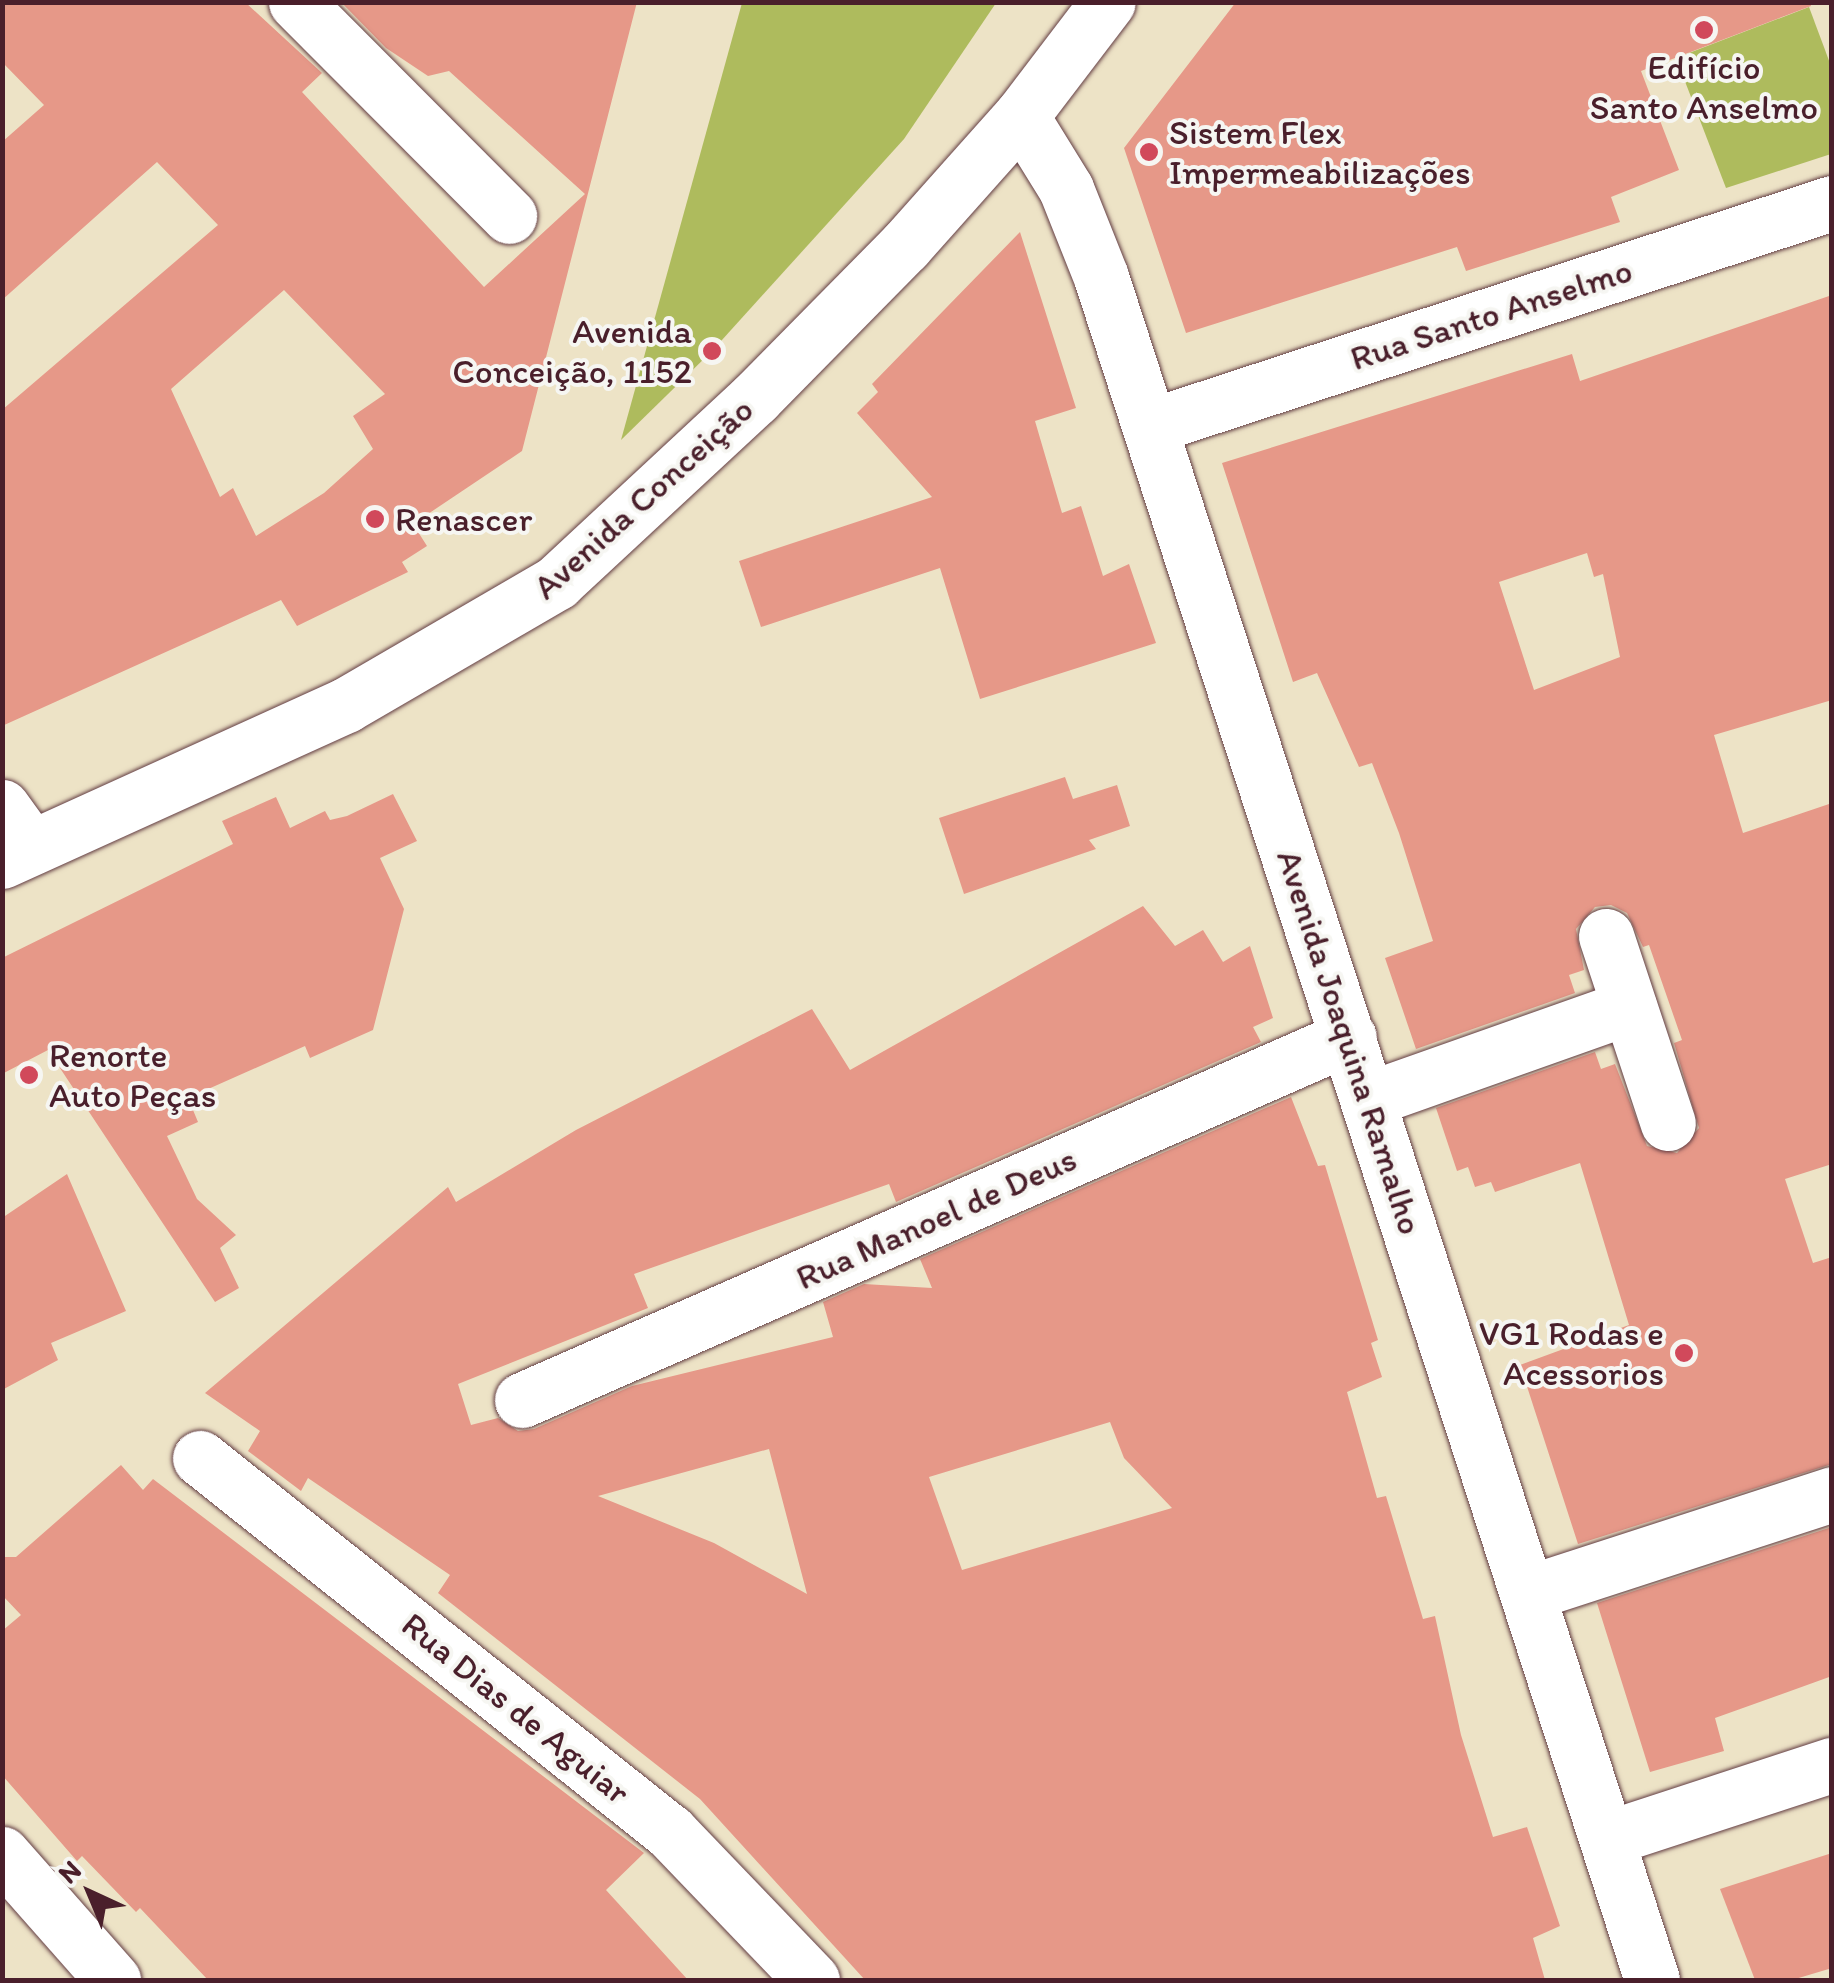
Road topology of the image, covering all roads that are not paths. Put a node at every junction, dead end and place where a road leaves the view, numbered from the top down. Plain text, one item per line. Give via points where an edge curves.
1 (296, 2) edge
2 (1108, 2) edge
3 (1020, 116) junction
4 (1832, 203) edge
5 (508, 216) dead end
6 (1151, 426) junction
7 (12, 839) edge
8 (1606, 936) dead end
9 (1630, 1007) junction
10 (1350, 1038) junction
11 (1369, 1099) junction
12 (1668, 1123) dead end
13 (522, 1400) dead end
14 (200, 1458) dead end
15 (1832, 1494) edge
16 (1528, 1592) junction
17 (1832, 1765) edge
18 (1608, 1838) junction
19 (2, 1854) edge
20 (113, 1980) edge
21 (812, 1980) edge
22 (1652, 1980) edge

1 - 5 street
2 - 3 street, Avenida Conceição
3 - 6 street, Avenida Joaquina Ramalho via 1079,219
3 - 7 street, Avenida Conceição via 756,398 557,582 346,705
4 - 6 street, Rua Santo Anselmo
6 - 10 street, Avenida Joaquina Ramalho
8 - 9 street
9 - 11 street
9 - 12 street
10 - 11 street, Avenida Joaquina Ramalho
10 - 13 street, Rua Manoel de Deus
11 - 16 street, Avenida Joaquina Ramalho
14 - 21 street, Rua Dias de Aguiar via 670,1832
15 - 16 street
16 - 18 street, Avenida Joaquina Ramalho
17 - 18 street
18 - 22 street, Avenida Joaquina Ramalho
19 - 20 street

